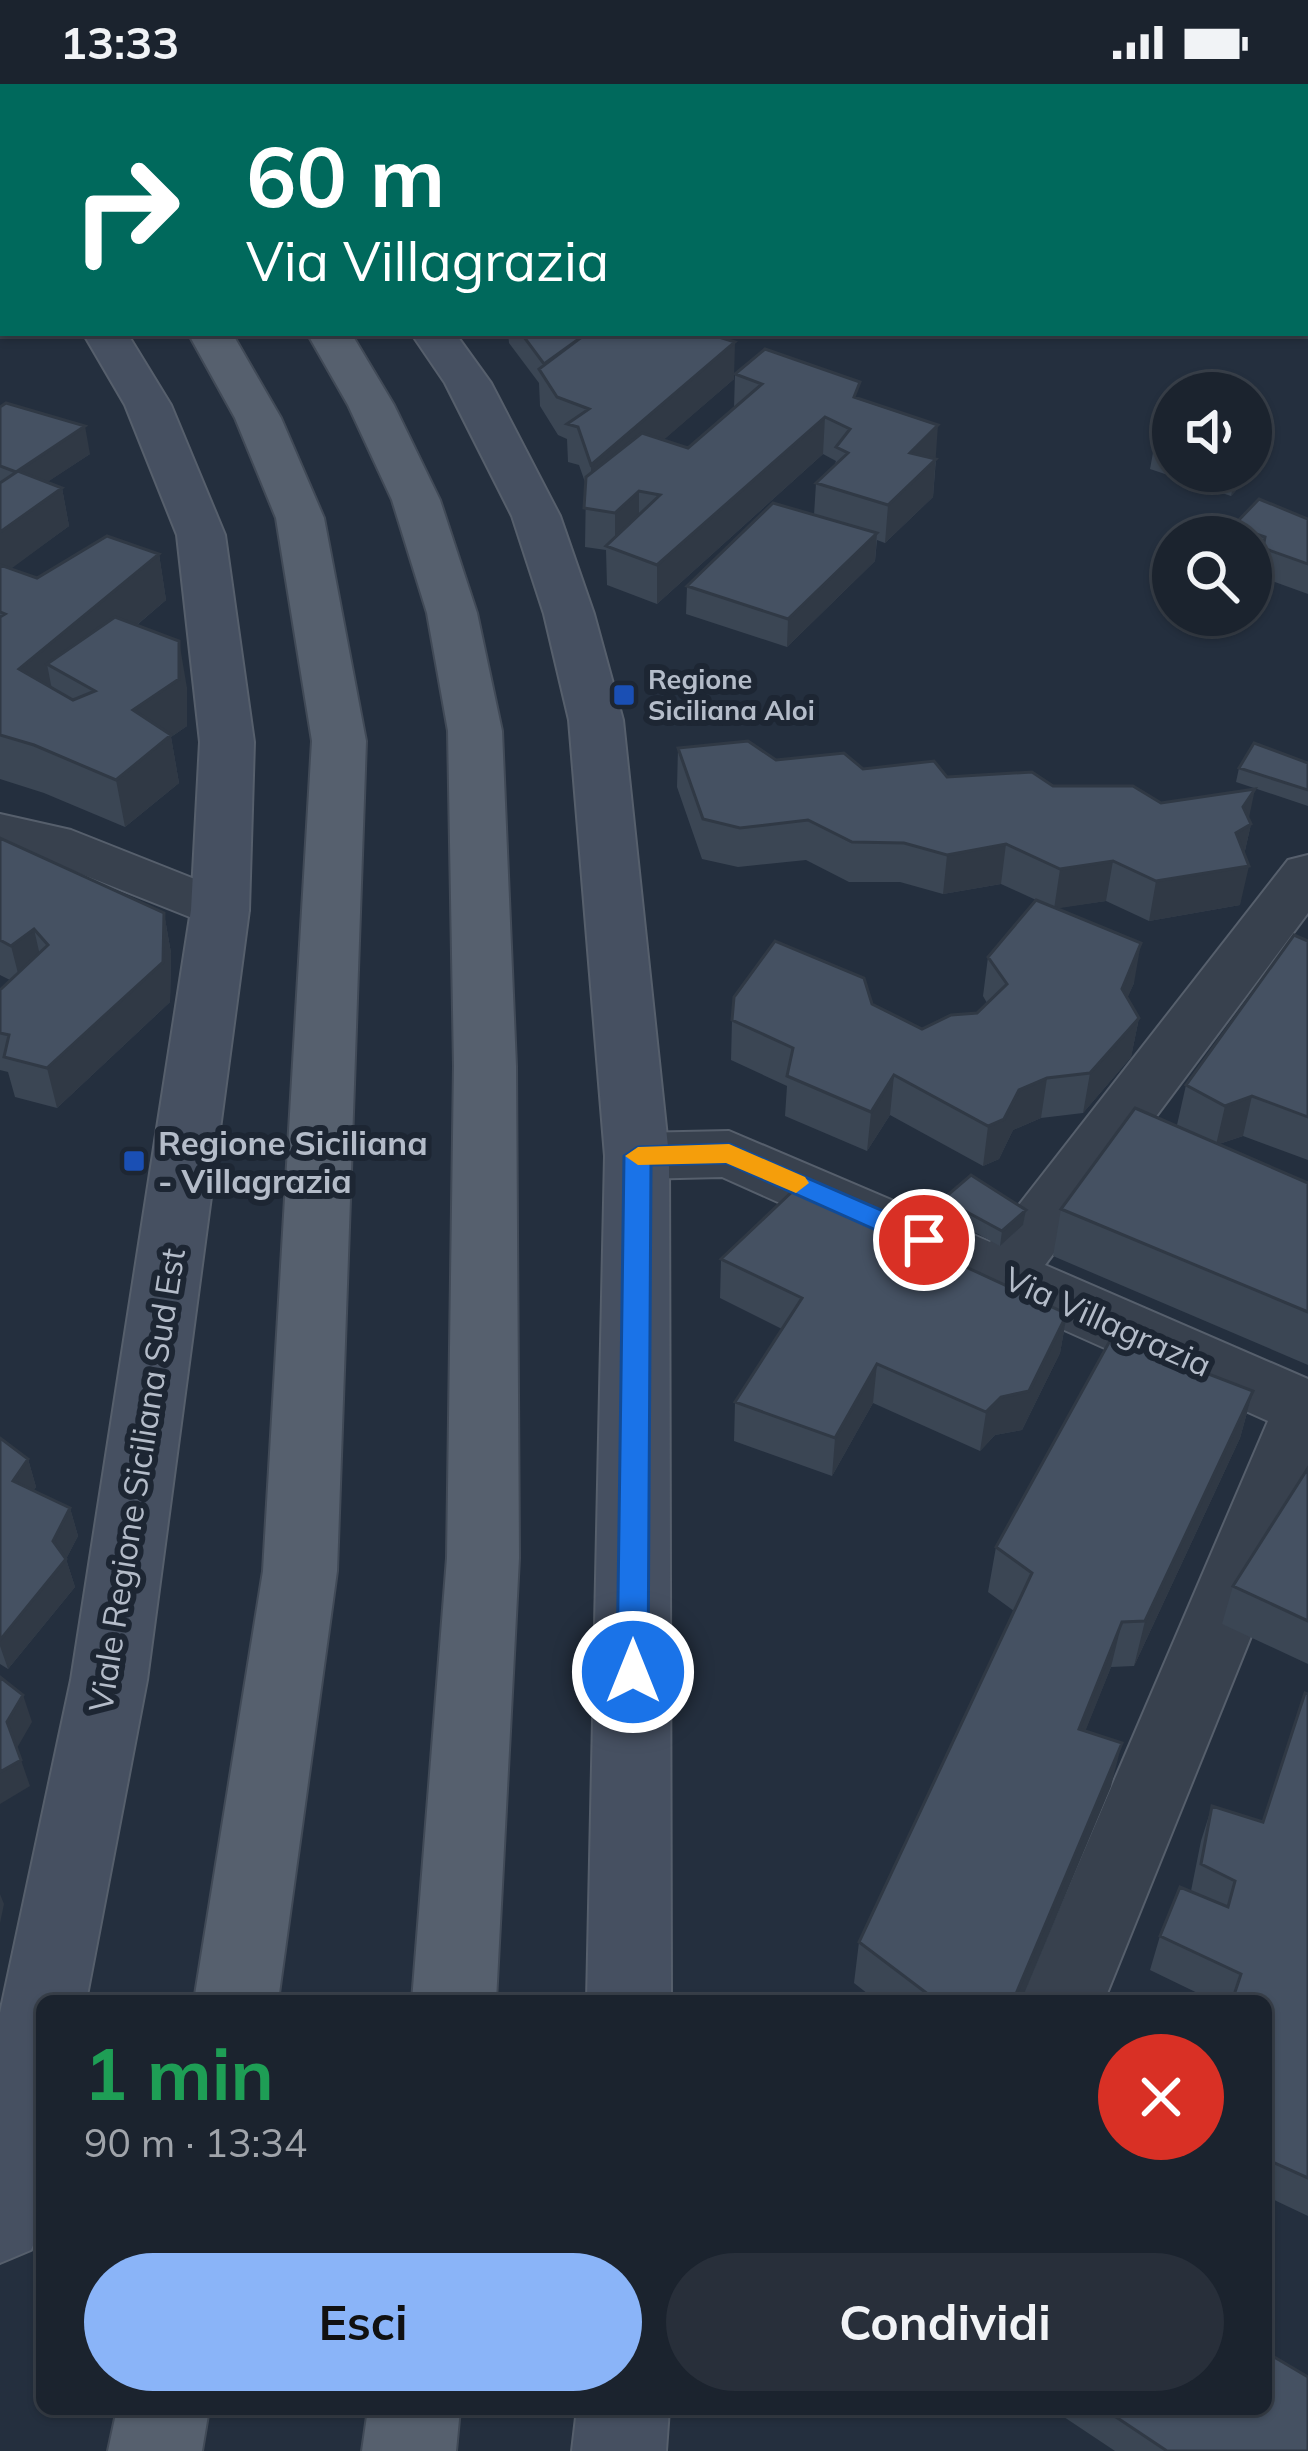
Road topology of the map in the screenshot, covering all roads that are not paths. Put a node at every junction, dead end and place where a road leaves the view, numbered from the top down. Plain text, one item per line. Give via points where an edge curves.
1 (107, 336) edge
2 (212, 336) edge
3 (331, 336) edge
4 (435, 336) edge
5 (0, 831) edge
6 (1308, 873) edge
7 (220, 910) junction
8 (638, 1156) junction
9 (1002, 1274) junction
10 (1308, 1409) edge
11 (45, 1995) edge
12 (237, 1995) edge
13 (454, 1995) edge
14 (629, 1995) edge
15 (1064, 1995) edge
16 (36, 2042) edge
17 (0, 2219) edge
18 (162, 2415) edge
19 (412, 2415) edge
20 (622, 2415) edge
21 (155, 2451) edge
22 (409, 2451) edge
23 (619, 2451) edge

1 - 7 street, Viale Regione Siciliana Sud Est via 148,405 201,535 227,742
2 - 12 main road via 300,518 339,741 300,1571
3 - 13 main road via 416,500 452,613 475,731 485,1066 483,1558
4 - 8 street via 536,516 596,720
5 - 7 street via 51,842
6 - 9 street
7 - 11 street, Viale Regione Siciliana Sud Est via 109,1680
8 - 9 street, Via Villagrazia via 729,1154
8 - 14 street
9 - 10 street, Via Villagrazia
10 - 15 street
16 - 17 street
18 - 21 main road
19 - 22 main road
20 - 23 street

